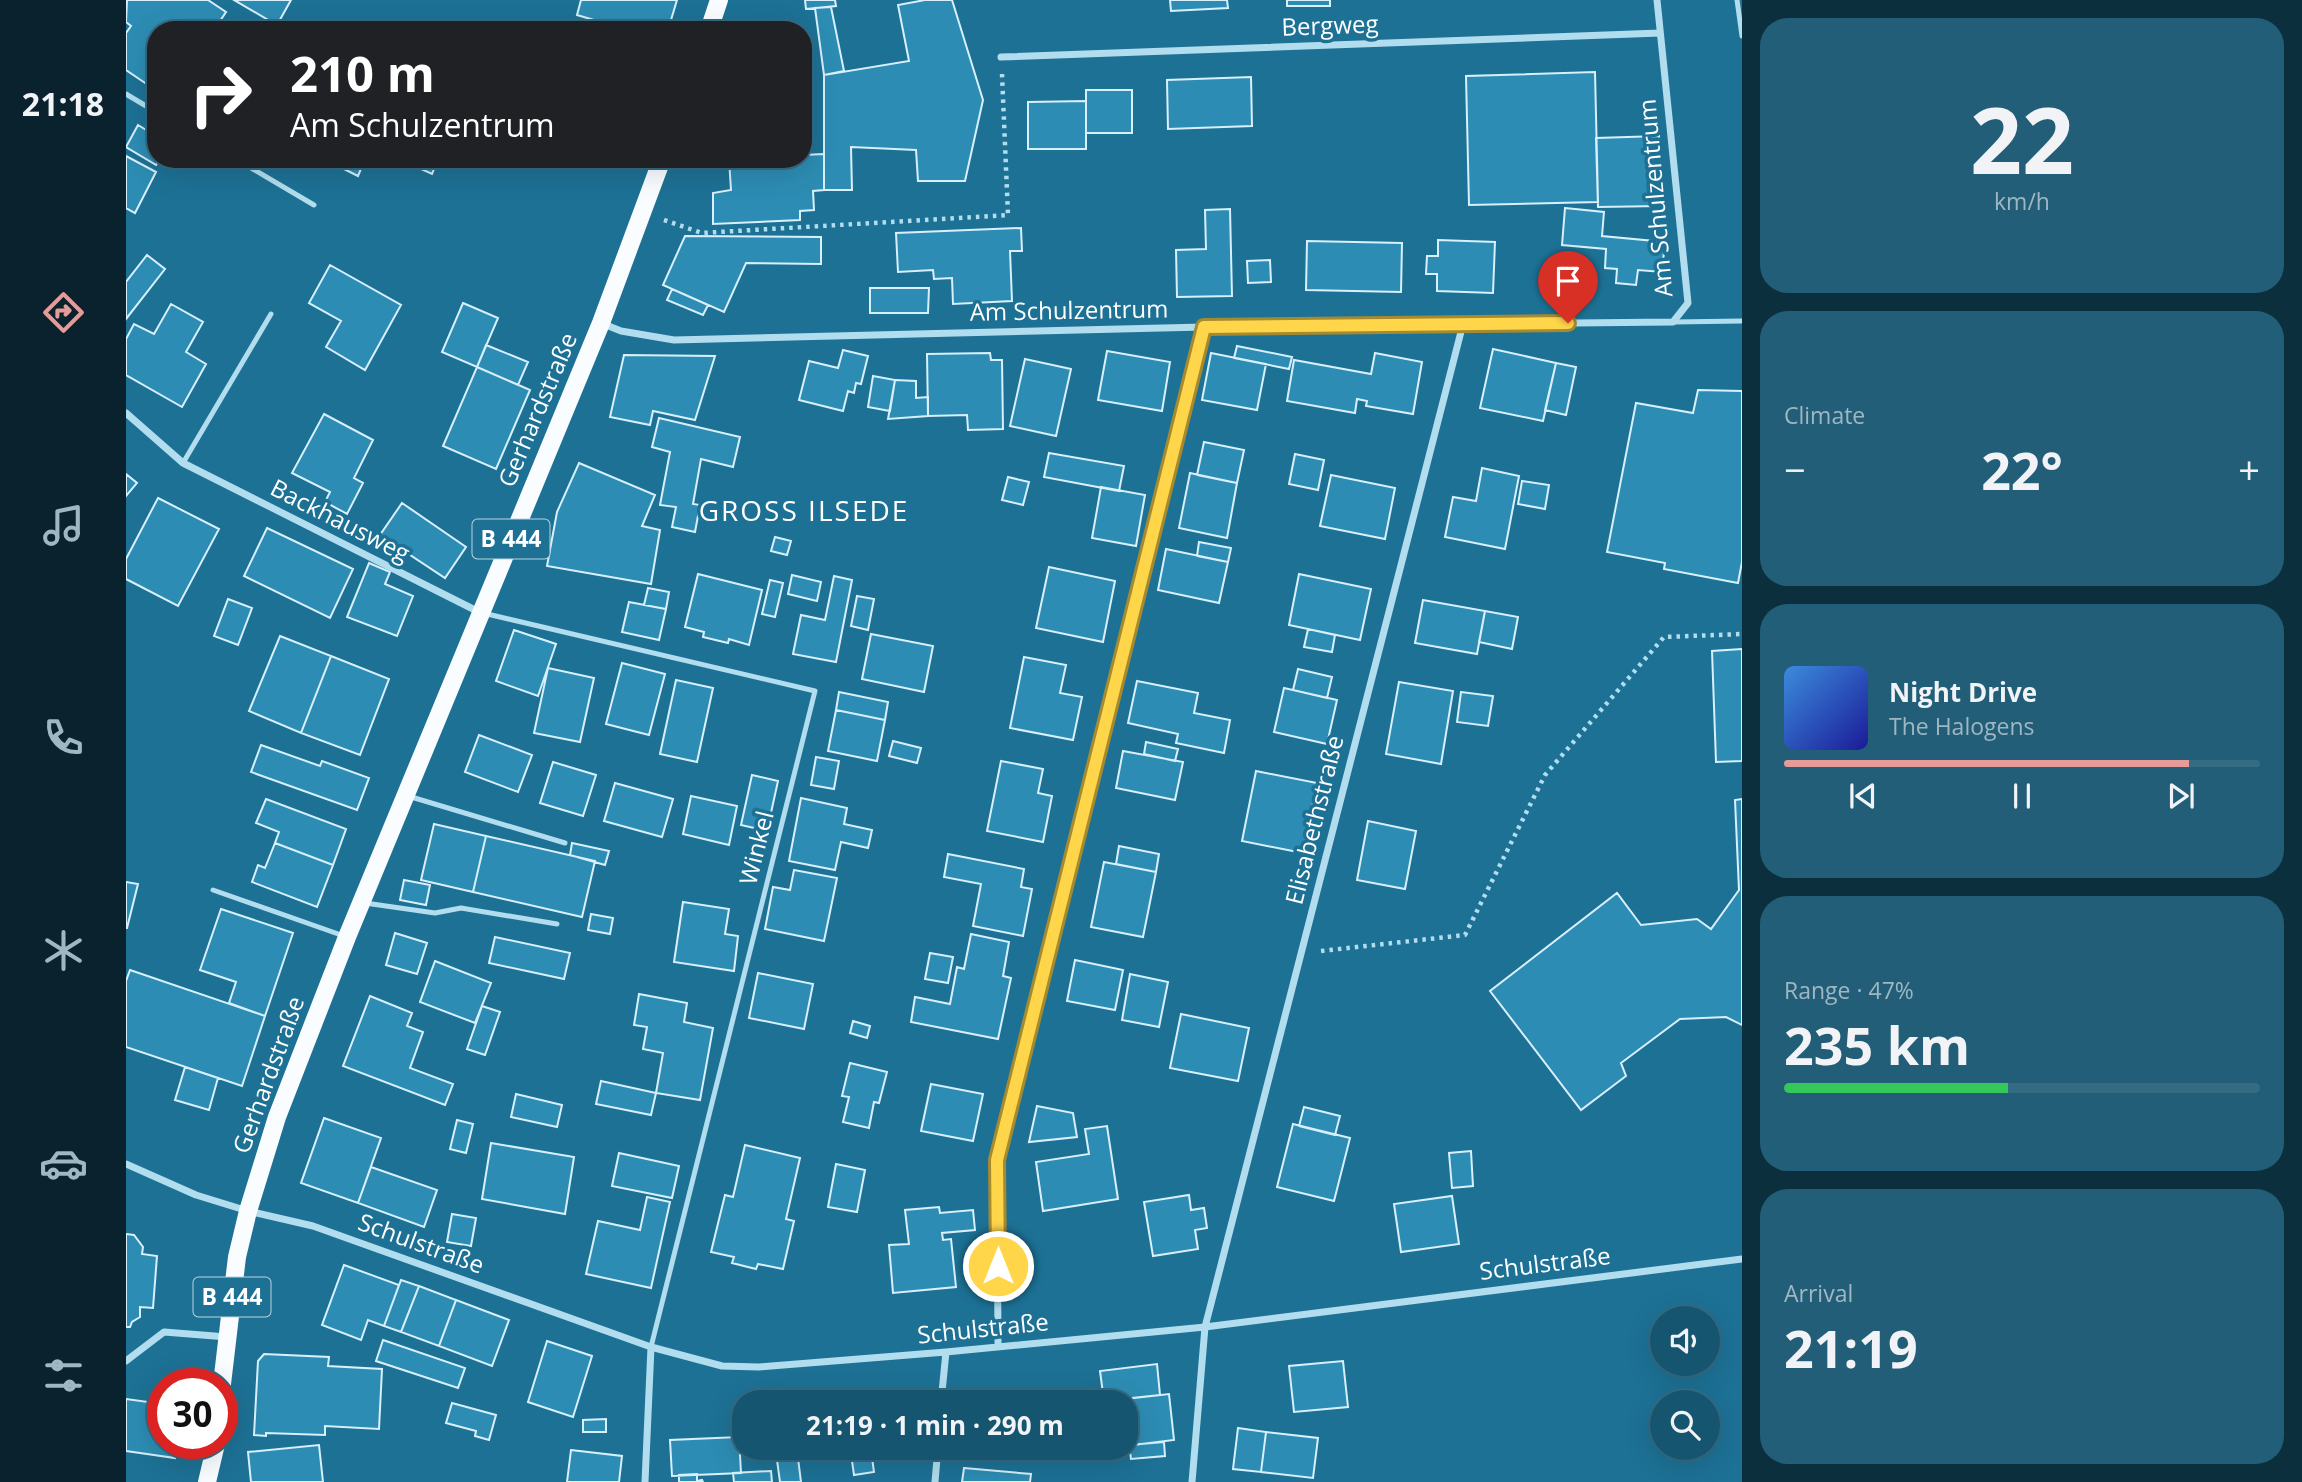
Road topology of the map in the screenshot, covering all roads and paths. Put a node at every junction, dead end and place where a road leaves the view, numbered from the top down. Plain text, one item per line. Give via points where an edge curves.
1 (719, 0) edge
2 (1657, 0) edge
3 (1737, 0) edge
4 (712, 21) edge
5 (1660, 33) junction
6 (1742, 36) edge
7 (1001, 57) joint
8 (126, 94) edge
9 (147, 107) edge
10 (251, 168) edge
11 (659, 168) edge
12 (314, 205) dead end
13 (643, 213) junction
14 (271, 314) dead end
15 (1742, 321) edge
16 (1673, 322) junction
17 (601, 323) junction
18 (1463, 324) junction
19 (1204, 327) junction
20 (126, 413) edge
21 (183, 463) junction
22 (480, 613) junction
23 (1742, 634) edge
24 (405, 795) junction
25 (565, 843) dead end
26 (213, 890) dead end
27 (362, 903) junction
28 (557, 924) dead end
29 (347, 937) junction
30 (1301, 953) junction
31 (126, 1164) edge
32 (248, 1211) junction
33 (1742, 1259) edge
34 (1205, 1327) junction
35 (228, 1337) junction
36 (998, 1346) junction
37 (651, 1347) junction
38 (946, 1352) junction
39 (126, 1361) edge
40 (224, 1368) edge
41 (943, 1390) edge
42 (212, 1459) edge
43 (936, 1460) edge
44 (207, 1482) edge
45 (645, 1482) edge
46 (934, 1482) edge
47 (1192, 1482) edge

1 - 4 main road
2 - 5 street, Am Schulzentrum
3 - 6 lane
5 - 7 street, Bergweg
5 - 16 street, Am Schulzentrum via 1688,303
7 - 13 path via 1008,215 702,233
8 - 9 lane
10 - 12 lane
11 - 13 main road, Gerhardstraße / B 444
13 - 17 main road, Gerhardstraße / B 444
14 - 21 lane
15 - 16 lane
16 - 18 street, Am Schulzentrum
17 - 19 street, Am Schulzentrum via 674,341
17 - 22 main road, Gerhardstraße / B 444
18 - 19 street, Am Schulzentrum
18 - 30 street, Elisabethstraße
19 - 36 street via 997,1160
20 - 21 street, Backhausweg
21 - 22 street, Backhausweg
22 - 24 main road, Gerhardstraße / B 444
22 - 37 lane, Winkel via 815,691
23 - 30 path via 1664,637 1545,775 1465,935
24 - 25 lane
24 - 27 main road, Gerhardstraße / B 444
26 - 29 lane
27 - 28 lane via 435,913 461,908
27 - 29 main road, Gerhardstraße / B 444
29 - 32 main road, Gerhardstraße / B 444 via 277,1117
30 - 34 street, Elisabethstraße
31 - 32 street, Schulstraße via 196,1195
32 - 35 main road, Gerhardstraße / B 444 via 237,1257
32 - 37 street, Schulstraße via 313,1226
33 - 34 street, Schulstraße
34 - 36 street, Schulstraße
34 - 47 street, Elisabethstraße
35 - 39 street via 164,1332
35 - 40 main road, Gerhardstraße / B 444
36 - 38 street, Schulstraße
37 - 38 street, Schulstraße via 722,1366 760,1367
37 - 45 street
38 - 41 street
42 - 44 main road
43 - 46 street

